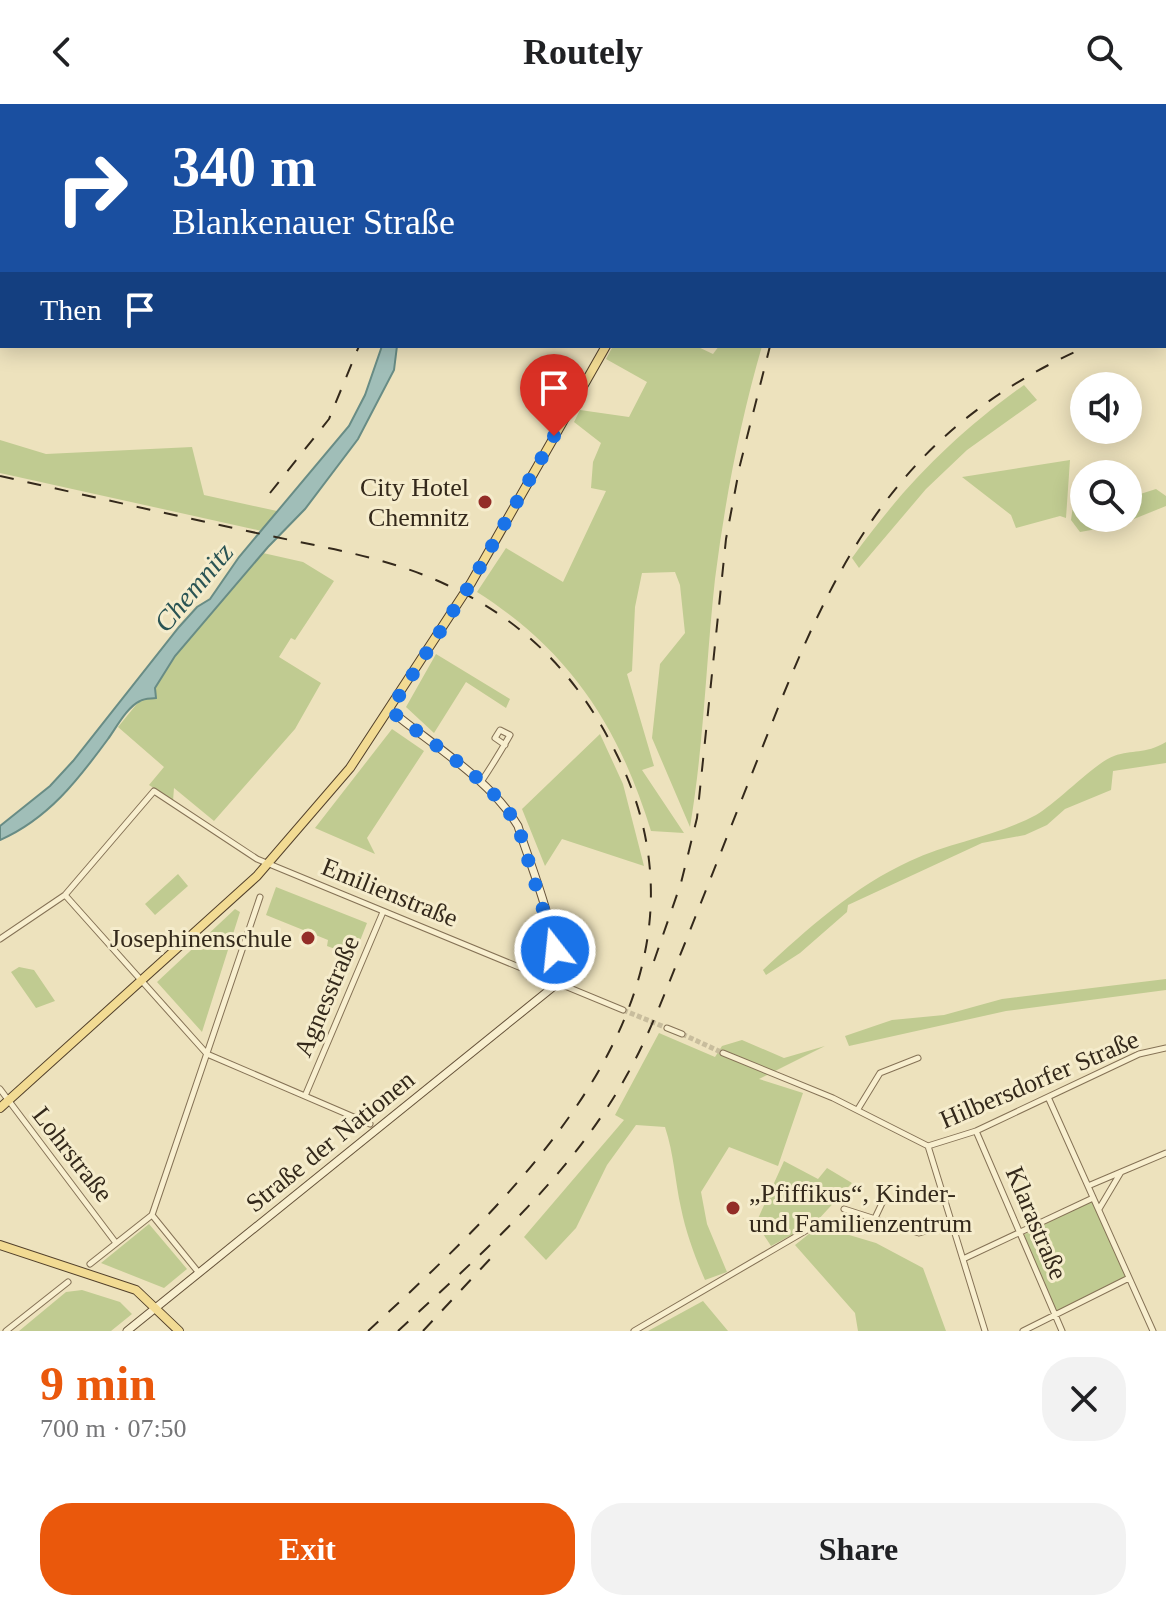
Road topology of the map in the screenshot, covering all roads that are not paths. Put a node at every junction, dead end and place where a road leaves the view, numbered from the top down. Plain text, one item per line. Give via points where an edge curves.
1 (605, 348) edge
2 (390, 710) junction
3 (505, 745) dead end
4 (481, 782) junction
5 (269, 864) junction
6 (65, 895) junction
7 (260, 897) dead end
8 (383, 912) junction
9 (0, 939) edge
10 (140, 981) junction
11 (555, 981) junction
12 (623, 1010) tunnel mouth
13 (667, 1028) tunnel mouth
14 (682, 1034) tunnel mouth
15 (1166, 1048) edge
16 (723, 1053) tunnel mouth
17 (207, 1054) junction
18 (918, 1058) dead end
19 (0, 1089) edge
20 (305, 1096) junction
21 (1048, 1097) junction
22 (8, 1102) junction
23 (0, 1108) edge
24 (858, 1109) junction
25 (370, 1124) dead end
26 (976, 1131) junction
27 (928, 1146) junction
28 (1166, 1153) edge
29 (1121, 1172) junction
30 (1088, 1186) junction
31 (881, 1187) dead end
32 (1093, 1198) junction
33 (844, 1209) dead end
34 (1099, 1210) junction
35 (152, 1215) junction
36 (875, 1218) junction
37 (819, 1223) dead end
38 (952, 1223) junction
39 (1019, 1235) junction
40 (116, 1243) junction
41 (0, 1245) edge
42 (963, 1259) junction
43 (90, 1264) dead end
44 (199, 1273) junction
45 (1129, 1278) junction
46 (68, 1282) dead end
47 (157, 1307) junction
48 (1055, 1315) junction
49 (6, 1331) edge
50 (127, 1331) edge
51 (179, 1331) edge
52 (634, 1331) edge
53 (985, 1331) edge
54 (1023, 1331) edge
55 (1062, 1331) edge
56 (1153, 1331) edge

1 - 2 main road via 502,531
2 - 4 main road
2 - 5 main road via 360,756
3 - 4 street
4 - 11 main road via 518,826 555,950
5 - 6 street, Emilienstraße via 154,791
5 - 8 street, Emilienstraße
5 - 10 main road
6 - 9 street
6 - 10 street
7 - 17 street
8 - 11 street, Emilienstraße
8 - 20 street, Agnesstraße
10 - 17 street
10 - 22 main road
11 - 12 street, Emilienstraße
11 - 44 main road, Straße der Nationen via 537,1003
13 - 14 street
15 - 21 street, Hilbersdorfer Straße via 1139,1054
16 - 24 street
17 - 20 street
17 - 35 street
18 - 24 street via 880,1073
19 - 22 street, Lohrstraße
20 - 25 street
21 - 26 street, Hilbersdorfer Straße
21 - 30 street
22 - 23 main road
22 - 40 street, Lohrstraße
24 - 27 street
26 - 27 street, Hilbersdorfer Straße
26 - 39 street, Klarastraße
27 - 38 street
28 - 29 street
29 - 30 street
29 - 34 street
30 - 32 street
31 - 36 street via 884,1199
32 - 34 street
32 - 39 street
33 - 36 street
34 - 45 street
35 - 40 street
35 - 44 street
36 - 38 street via 919,1233
37 - 52 street
38 - 42 street
39 - 42 street
39 - 48 street, Klarastraße
40 - 43 street
41 - 47 main road via 127,1286
42 - 53 street
44 - 47 main road, Straße der Nationen
45 - 48 street
45 - 56 street
46 - 49 street
47 - 50 main road, Straße der Nationen
47 - 51 main road
48 - 54 street
48 - 55 street, Klarastraße

